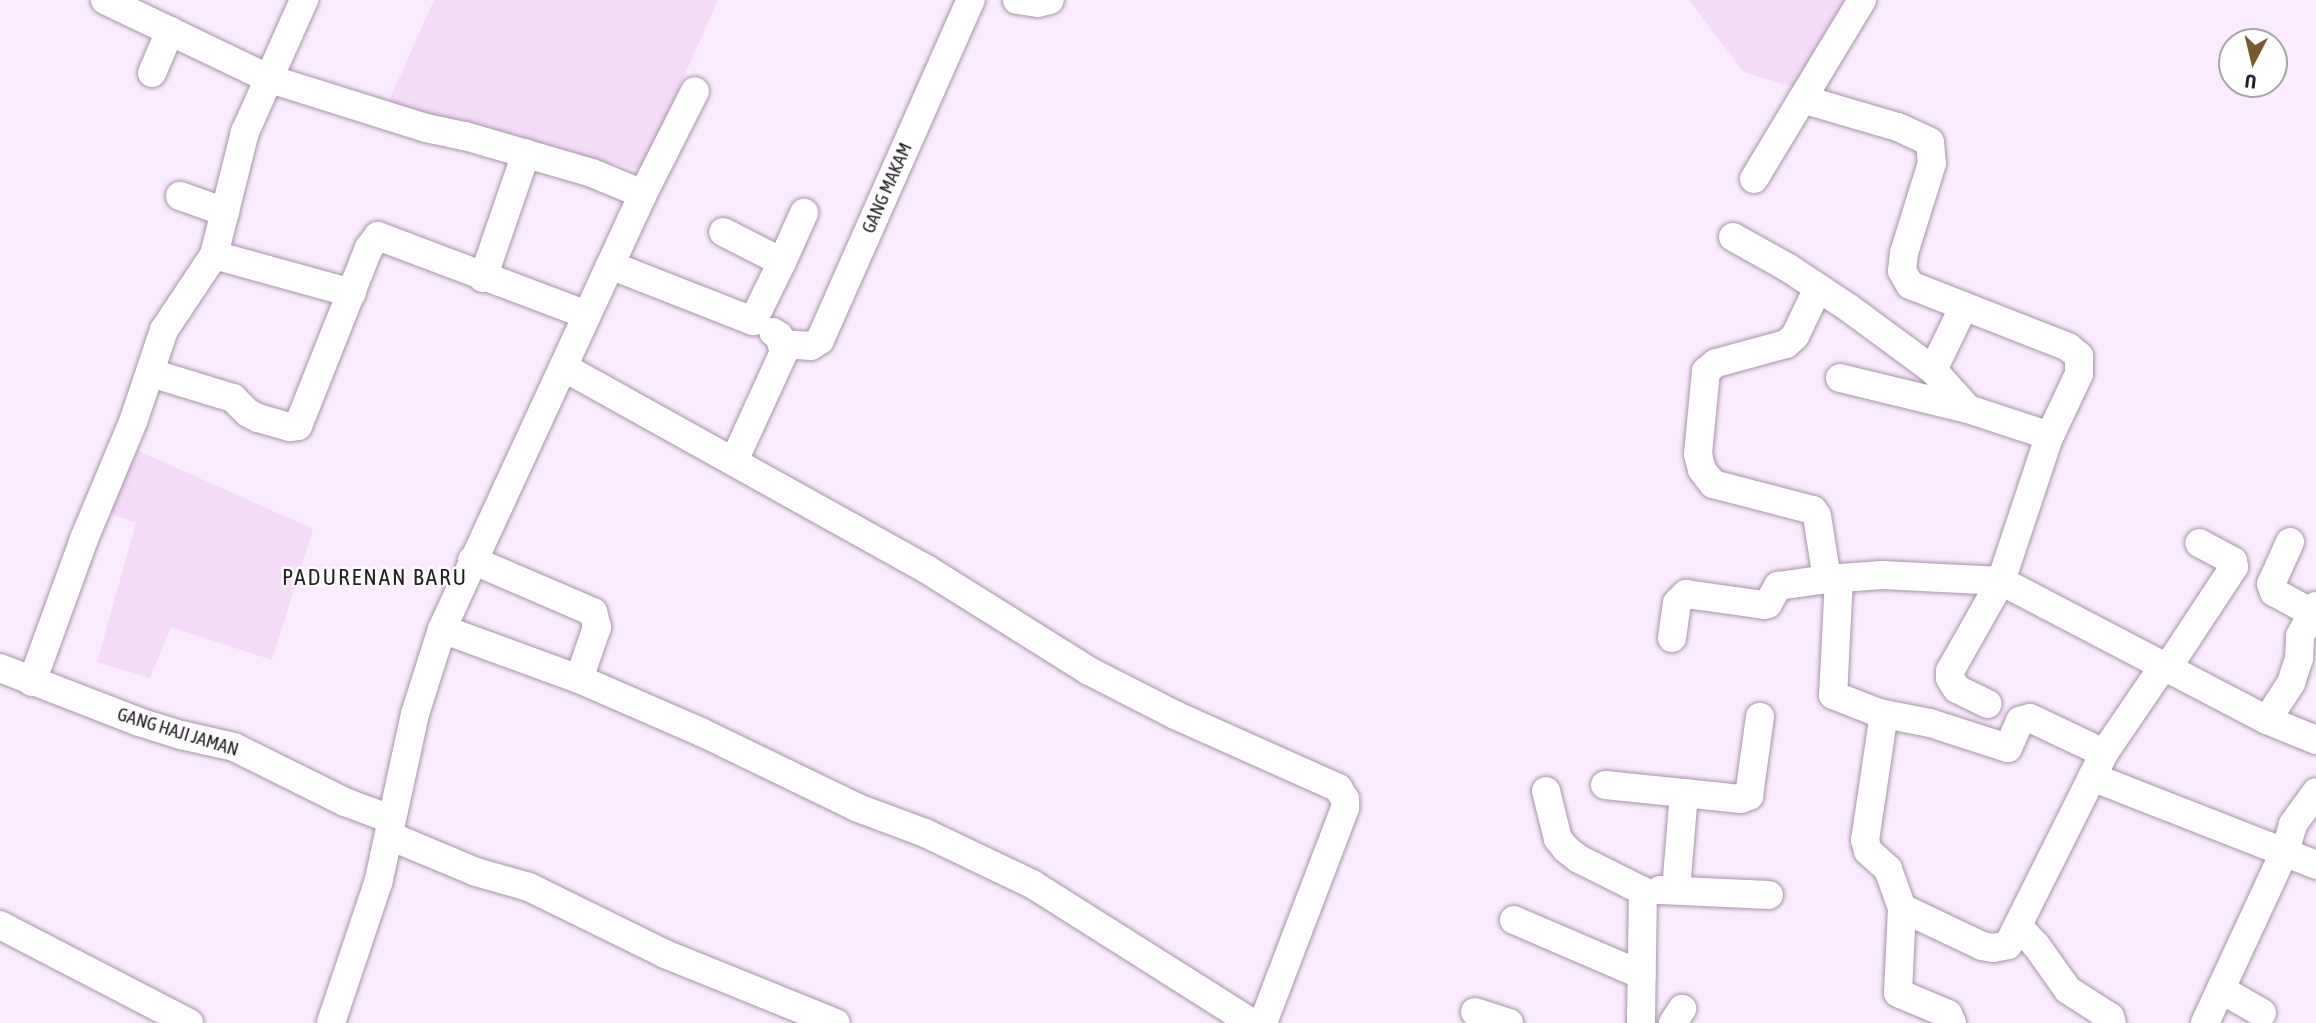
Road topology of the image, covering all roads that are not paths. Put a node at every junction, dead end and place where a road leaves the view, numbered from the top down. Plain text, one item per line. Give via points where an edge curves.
1 (105, 0) edge
2 (304, 0) edge
3 (971, 0) edge
4 (1017, 0) edge
5 (1050, 0) edge
6 (1862, 0) edge
7 (170, 31) junction
8 (152, 74) dead end
9 (271, 79) junction
10 (695, 91) dead end
11 (1802, 99) junction
12 (526, 153) junction
13 (1754, 179) dead end
14 (643, 194) junction
15 (180, 196) dead end
16 (225, 212) junction
17 (804, 213) dead end
18 (723, 232) dead end
19 (1733, 237) dead end
20 (214, 255) junction
21 (782, 262) junction
22 (610, 265) junction
23 (483, 278) junction
24 (1818, 288) junction
25 (352, 293) junction
26 (1964, 306) junction
27 (587, 316) junction
28 (753, 321) junction
29 (782, 344) junction
30 (565, 368) junction
31 (1933, 370) junction
32 (151, 373) junction
33 (1840, 378) dead end
34 (1968, 409) junction
35 (2050, 436) junction
36 (734, 461) junction
37 (2290, 542) dead end
38 (2199, 543) dead end
39 (472, 560) junction
40 (1833, 578) junction
41 (2001, 581) junction
42 (2314, 609) edge
43 (442, 629) junction
44 (1672, 638) dead end
45 (2166, 666) junction
46 (0, 668) edge
47 (579, 679) junction
48 (32, 682) junction
49 (1988, 704) dead end
50 (1879, 713) junction
51 (1760, 718) dead end
52 (2267, 720) junction
53 (2316, 740) edge
54 (2098, 765) junction
55 (1605, 785) dead end
56 (1546, 791) dead end
57 (2316, 792) edge
58 (1684, 793) junction
59 (390, 827) junction
60 (2284, 851) junction
61 (2316, 865) edge
62 (1676, 890) junction
63 (1643, 891) junction
64 (1769, 895) dead end
65 (1902, 908) junction
66 (1514, 920) dead end
67 (0, 925) edge
68 (2018, 926) junction
69 (1642, 975) junction
70 (2221, 990) junction
71 (1475, 1012) dead end
72 (2269, 1020) edge
73 (189, 1023) edge
74 (331, 1023) edge
75 (836, 1023) edge
76 (1252, 1023) edge
77 (1263, 1023) edge
78 (1510, 1023) edge
79 (1641, 1023) edge
80 (1952, 1023) edge
81 (2112, 1023) edge
82 (2206, 1023) edge

1 - 7 street
2 - 9 street
3 - 29 street, GANG MAKAM via 820,340 811,346
4 - 5 street
6 - 11 street
7 - 8 street
7 - 9 street
9 - 12 street via 426,128
9 - 16 street via 245,132
10 - 14 street
11 - 13 street
11 - 26 street via 1898,127 1930,142 1932,163 1902,271 1910,285
12 - 14 street
12 - 23 street
14 - 22 street
15 - 16 street
16 - 20 street
17 - 21 street
18 - 21 street
19 - 24 street
20 - 25 street
20 - 32 street via 164,330
21 - 28 street
22 - 27 street
22 - 28 street
23 - 25 street via 379,236 372,242
23 - 27 street
24 - 31 street
24 - 40 street via 1795,336 1786,344 1716,363 1706,371 1698,454 1702,470 1713,484 1812,510
25 - 32 street via 298,426 258,418 233,398
26 - 31 street
26 - 35 street via 2068,347 2079,356 2078,374
27 - 30 street
28 - 29 street via 779,336
29 - 36 street via 784,352 769,390
30 - 36 street
30 - 39 street
31 - 34 street
32 - 48 street
33 - 34 street
34 - 35 street
35 - 41 street
36 - 77 street via 928,570 1089,671 1338,788 1345,808
37 - 42 street via 2271,584 2274,592
38 - 45 street via 2233,561 2234,567
39 - 43 street
39 - 47 street via 593,612 597,627
40 - 41 street via 1915,575
40 - 44 street via 1778,586 1767,605 1683,595 1677,603
40 - 50 street via 1833,695
41 - 45 street
41 - 49 street via 1950,671 1957,689
42 - 52 street via 2300,636 2291,683
43 - 47 street
43 - 59 street via 415,714
45 - 52 street
45 - 54 street
46 - 48 street, GANG HAJI JAMAN
47 - 76 street via 1032,884
48 - 59 street, GANG HAJI JAMAN via 181,735 234,747
50 - 54 street via 1930,723 2008,748 2020,721 2030,718
50 - 65 street via 1883,720 1865,840 1868,851 1888,869
51 - 58 street via 1749,796
52 - 53 street
54 - 60 street via 2240,838
54 - 68 street
55 - 58 street
56 - 63 street via 1558,839 1566,849
57 - 60 street via 2293,824
58 - 62 street
59 - 74 street via 378,883
59 - 75 street, GANG HAJI JAMAN via 476,872 528,887 665,954
60 - 61 street
60 - 70 street
62 - 63 street
62 - 64 street
63 - 69 street
65 - 68 street via 1993,948 2008,945
65 - 80 street via 1898,993 1948,1014
66 - 69 street
67 - 73 street
68 - 81 street via 2068,990 2110,1017
69 - 79 street
70 - 72 street
70 - 82 street
71 - 78 street

